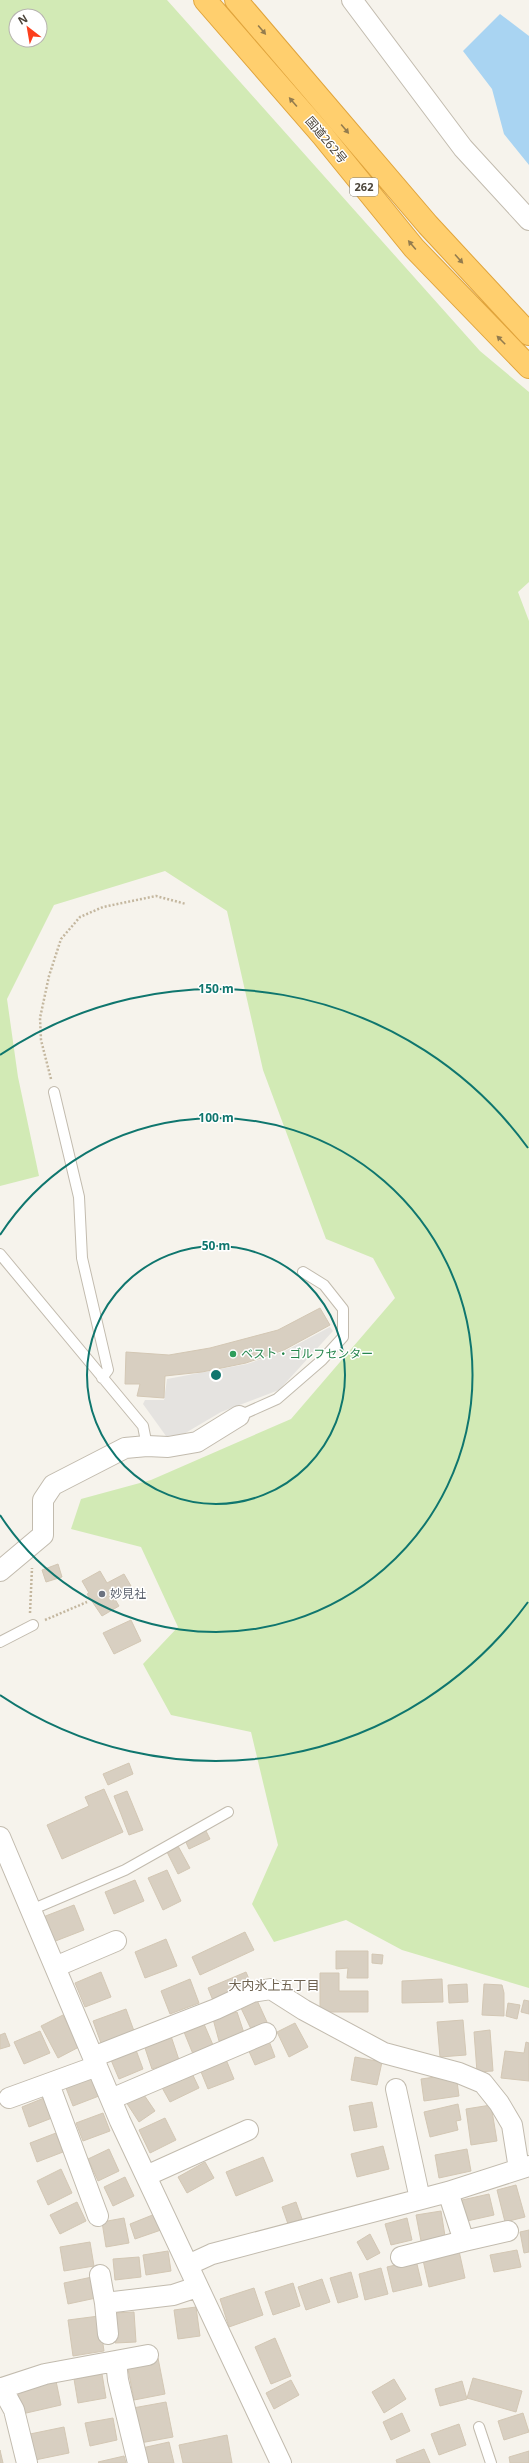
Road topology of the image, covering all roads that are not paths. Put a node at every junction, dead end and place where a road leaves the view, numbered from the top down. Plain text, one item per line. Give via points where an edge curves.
1 (206, 0) edge
2 (236, 0) edge
3 (352, 0) edge
4 (529, 220) edge
5 (529, 334) edge
6 (529, 367) edge
7 (54, 1092) road end
8 (0, 1254) edge
9 (303, 1272) dead end
10 (102, 1378) junction
11 (239, 1416) joint
12 (147, 1446) junction
13 (0, 1572) edge
14 (33, 1624) road end
15 (0, 1642) edge
16 (228, 1812) dead end
17 (0, 1837) edge
18 (31, 1910) junction
19 (116, 1941) dead end
20 (55, 1967) junction
21 (266, 2033) dead end
22 (95, 2062) junction
23 (49, 2084) junction
24 (396, 2089) dead end
25 (10, 2098) dead end
26 (111, 2099) junction
27 (248, 2130) dead end
28 (524, 2167) edge
29 (146, 2176) junction
30 (448, 2192) junction
31 (420, 2199) junction
32 (98, 2216) dead end
33 (508, 2231) dead end
34 (464, 2241) junction
35 (401, 2257) dead end
36 (188, 2265) junction
37 (100, 2275) dead end
38 (197, 2287) junction
39 (105, 2303) junction
40 (108, 2334) dead end
41 (148, 2355) dead end
42 (116, 2361) junction
43 (1, 2388) edge
44 (479, 2427) dead end
45 (27, 2463) edge
46 (138, 2463) edge
47 (281, 2463) edge
48 (491, 2463) edge

6 -> 1 highway, 国道262号 / 262 via 414,248 323,136
2 -> 5 highway, 国道262号 / 262 via 428,225
3 - 4 street via 463,148
7 - 10 lane via 79,1197 82,1258 108,1370
8 - 10 lane
9 - 11 lane via 324,1285 343,1309 343,1337 322,1360 277,1399
10 - 12 lane via 143,1426
11 - 12 street via 197,1442 168,1447
12 - 13 street via 125,1448 53,1485 43,1500 43,1536
14 - 15 lane
16 - 18 lane via 124,1870
17 - 18 street
18 - 20 street
19 - 20 street
20 - 22 street
21 - 26 street via 236,2054 186,2059
22 - 23 street
22 - 26 street
22 - 28 street via 252,1992 271,1989 304,2010 384,2053 459,2073 483,2083 512,2125
23 - 25 street
23 - 32 street
24 - 31 street
26 - 29 street
27 - 29 street
28 - 30 street
29 - 36 street
30 - 31 street
30 - 34 street
31 - 36 street via 212,2254
33 - 34 street
34 - 35 street
36 - 38 street
37 - 39 street
38 - 39 street via 173,2295
38 - 47 street
39 - 40 street
41 - 42 street
42 - 43 street via 45,2374
42 - 46 street via 118,2380
43 - 45 street via 14,2410
44 - 48 lane

